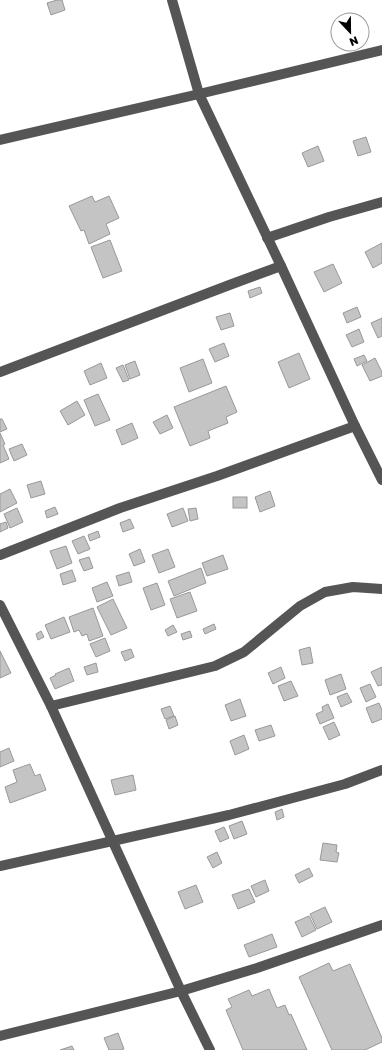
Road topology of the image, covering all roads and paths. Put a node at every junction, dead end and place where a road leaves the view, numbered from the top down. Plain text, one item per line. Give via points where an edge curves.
1 (172, 0) edge
2 (382, 50) edge
3 (199, 94) junction
4 (0, 140) edge
5 (382, 202) edge
6 (267, 238) junction
7 (281, 266) junction
8 (0, 372) edge
9 (355, 426) junction
10 (382, 480) edge
11 (0, 554) edge
12 (382, 589) edge
13 (0, 605) edge
14 (51, 706) junction
15 (382, 770) edge
16 (112, 841) junction
17 (0, 866) edge
18 (382, 925) edge
19 (181, 991) junction
20 (0, 1036) edge
21 (210, 1050) edge

1 - 3 street
2 - 3 street
3 - 4 street
3 - 6 street
5 - 6 street
6 - 7 street
7 - 8 street
7 - 9 street
9 - 10 street
9 - 11 street via 120,508
12 - 14 street via 353,587 325,592 300,606 244,652 215,666
13 - 14 street
14 - 16 street
15 - 16 street via 345,784 236,813
16 - 17 street
16 - 19 street
18 - 19 street
19 - 20 street
19 - 21 street

